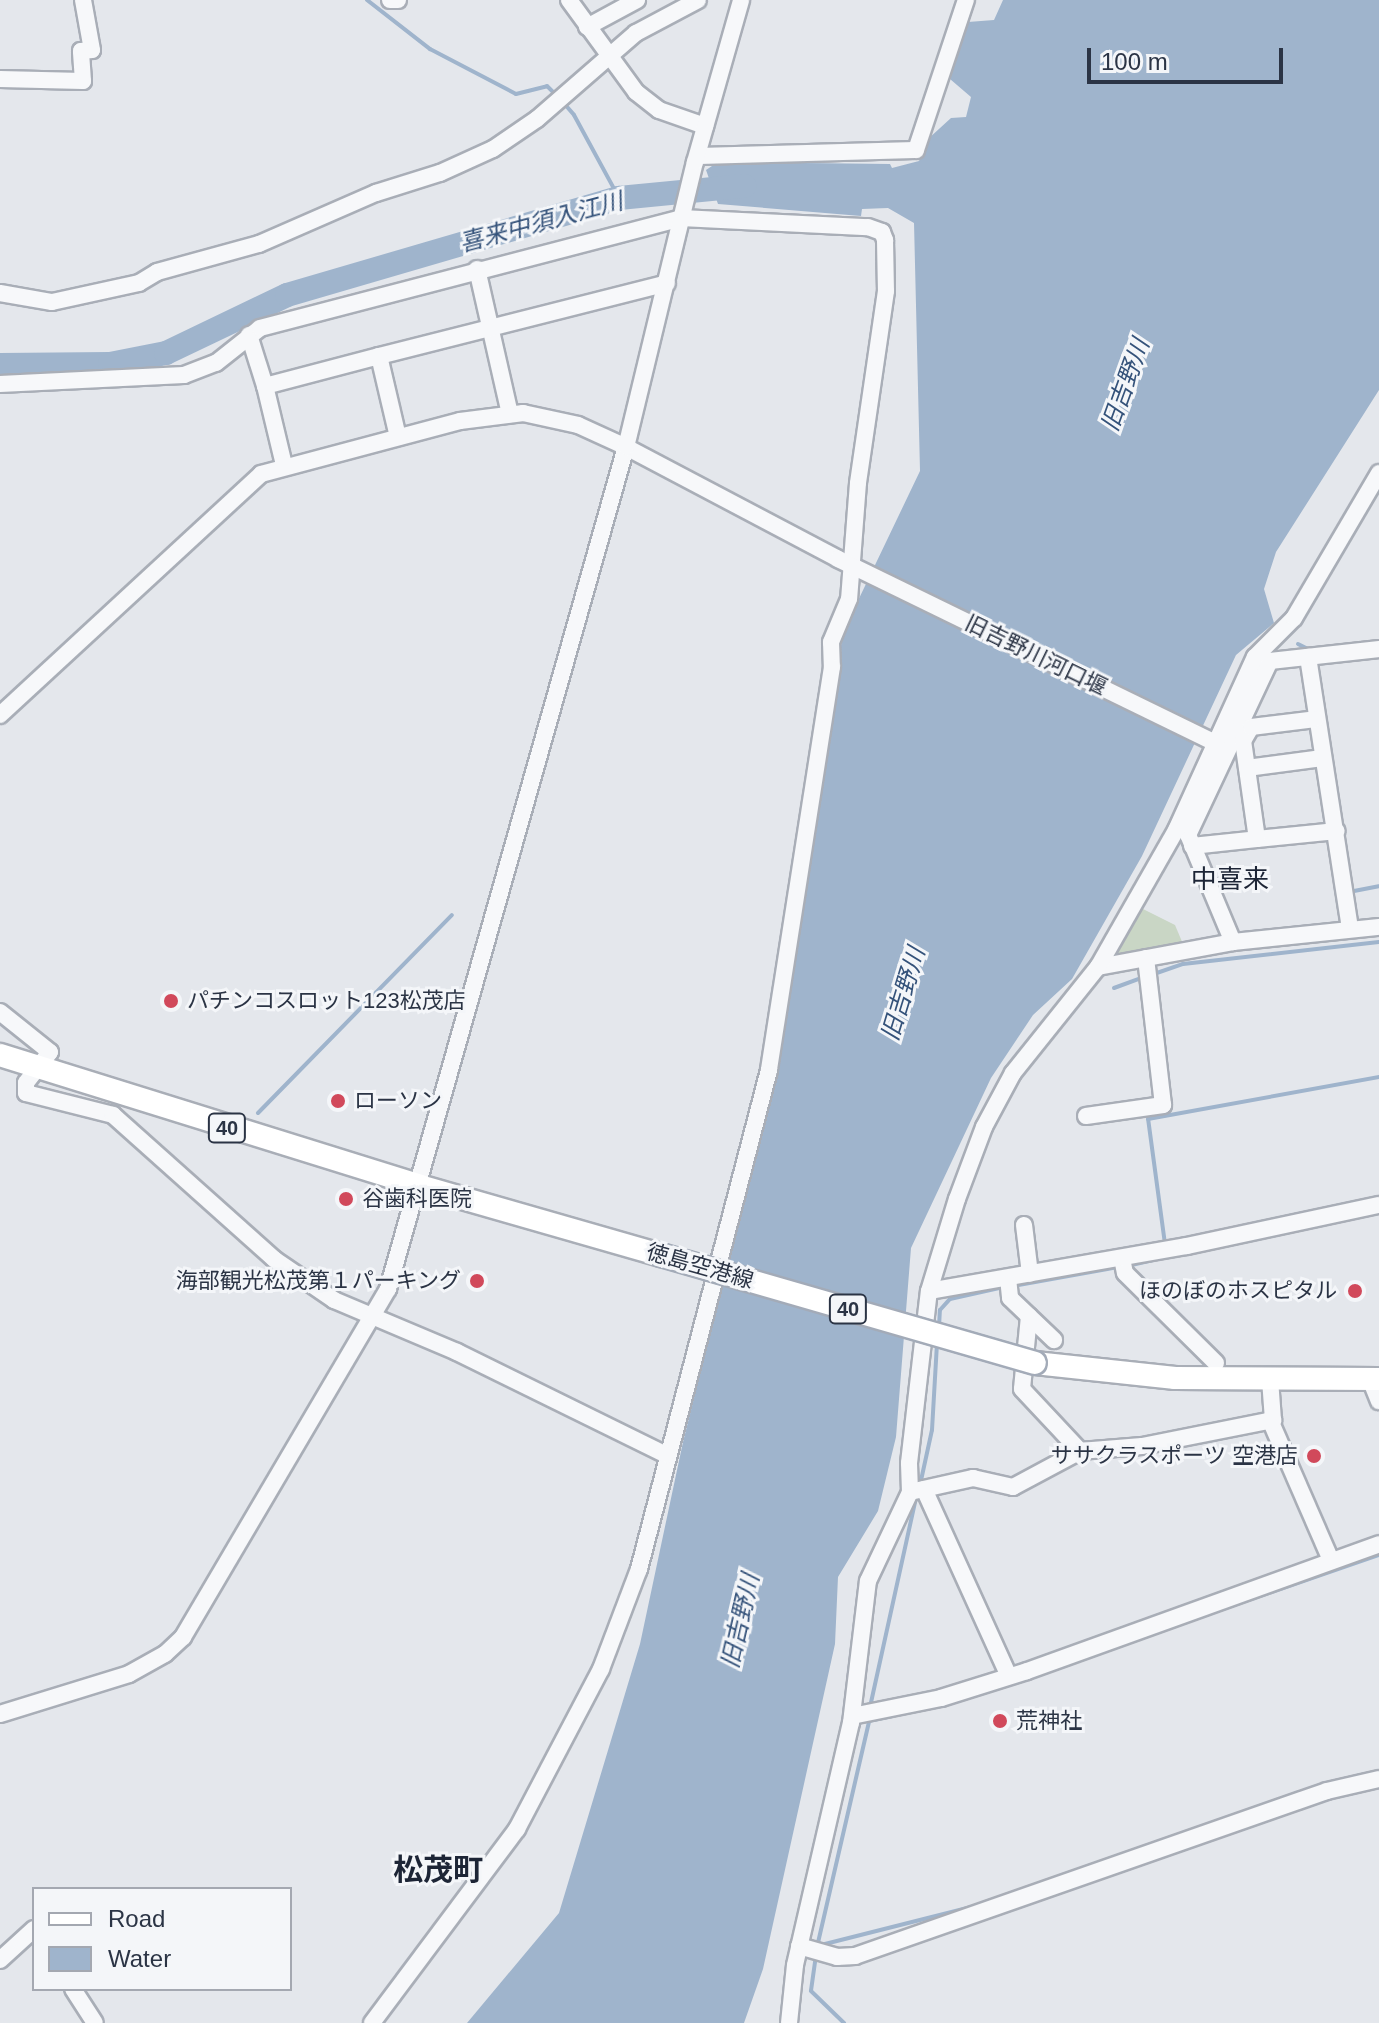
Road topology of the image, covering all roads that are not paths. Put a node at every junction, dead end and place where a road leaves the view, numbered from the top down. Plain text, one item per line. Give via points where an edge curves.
1 (83, 0) edge
2 (390, 0) edge
3 (398, 0) edge
4 (569, 0) edge
5 (637, 0) edge
6 (698, 0) edge
7 (741, 0) edge
8 (966, 0) edge
9 (587, 27) junction
10 (608, 59) junction
11 (0, 79) edge
12 (705, 126) junction
13 (696, 159) junction
14 (682, 213) junction
15 (477, 269) junction
16 (667, 283) junction
17 (0, 293) edge
18 (492, 326) junction
19 (249, 335) junction
20 (379, 356) junction
21 (0, 384) edge
22 (265, 386) junction
23 (510, 414) junction
24 (398, 437) junction
25 (626, 447) junction
26 (284, 465) junction
27 (1379, 473) edge
28 (858, 568) junction
29 (1379, 649) edge
30 (1308, 657) junction
31 (0, 715) edge
32 (1316, 719) junction
33 (1211, 740) junction
34 (1322, 758) junction
35 (1247, 768) junction
36 (1337, 831) junction
37 (1185, 837) junction
38 (1257, 839) junction
39 (1379, 927) edge
40 (1350, 929) junction
41 (1233, 942) junction
42 (1146, 958) junction
43 (1098, 967) junction
44 (0, 1012) edge
45 (0, 1055) edge
46 (0, 1065) edge
47 (35, 1070) junction
48 (1086, 1116) dead end
49 (420, 1186) junction
50 (1379, 1205) edge
51 (1024, 1225) dead end
52 (1124, 1265) junction
53 (1030, 1274) junction
54 (1008, 1284) junction
55 (929, 1291) junction
56 (1029, 1316) junction
57 (374, 1319) junction
58 (1054, 1340) dead end
59 (1216, 1363) dead end
60 (1270, 1379) junction
61 (1375, 1379) edge
62 (1379, 1401) edge
63 (1270, 1420) junction
64 (1080, 1451) junction
65 (666, 1455) junction
66 (917, 1490) junction
67 (1379, 1544) edge
68 (1331, 1560) junction
69 (1009, 1676) junction
70 (0, 1714) edge
71 (852, 1716) junction
72 (1379, 1779) edge
73 (32, 1931) edge
74 (799, 1946) junction
75 (0, 1960) edge
76 (74, 1991) edge
77 (95, 2023) edge
78 (372, 2023) edge
79 (789, 2023) edge

1 - 11 street via 92,50 81,51 83,81
2 - 3 street
4 - 9 street
5 - 9 street
6 - 10 street via 636,33
7 - 12 street
8 - 13 street via 916,150
9 - 10 street
10 - 12 street via 659,110
10 - 17 street via 493,149 259,244 75,300 52,302
12 - 13 street
13 - 14 street
14 - 15 street
14 - 16 street
14 - 28 street via 882,232 886,291 858,483
15 - 18 street
15 - 19 street
16 - 18 street
16 - 25 street
18 - 20 street
18 - 23 street
19 - 21 street via 216,363 184,375
19 - 22 street
20 - 22 street
20 - 24 street
22 - 26 street
23 - 24 street
23 - 25 street, 旧吉野川河口堰 via 578,425
24 - 26 street
25 - 28 street, 旧吉野川河口堰
25 - 49 street
26 - 31 street via 245,486
27 - 33 street via 1294,618 1255,657
28 - 33 street, 旧吉野川河口堰
28 - 65 street via 831,642 832,667 769,1070
29 - 30 street
30 - 32 street
30 - 37 street via 1270,661
32 - 34 street
32 - 35 street via 1251,727 1243,741
33 - 37 street
34 - 35 street
34 - 36 street
35 - 38 street
36 - 38 street
36 - 40 street
37 - 38 street
37 - 41 street
37 - 43 street
39 - 40 street
40 - 41 street
41 - 42 street
42 - 43 street
42 - 48 street via 1163,1105
43 - 55 street via 1038,1037 984,1127 935,1259
44 - 47 street via 50,1052
45 - 47 main road, 徳島空港線 / 40
46 - 47 main road, 徳島空港線 / 40
47 - 49 main road, 徳島空港線 / 40
47 - 57 street via 26,1093 113,1115 274,1259 334,1300
49 - 57 street
49 - 60 main road, 徳島空港線 / 40, bridge via 1035,1363 1162,1377
50 - 52 street
51 - 53 street
52 - 53 street
52 - 59 street
53 - 54 street
54 - 55 street
54 - 56 street
55 - 66 street via 909,1463
56 - 58 street
56 - 64 street via 1022,1389
57 - 65 street via 457,1352
57 - 70 street via 328,1385 311,1423 183,1637 129,1674
60 - 61 main road, 徳島空港線 / 40
60 - 63 street
61 - 62 street
63 - 64 street via 1142,1446
63 - 68 street
64 - 66 street via 1013,1487 973,1478
65 - 78 street via 639,1569 570,1736 517,1829
66 - 69 street
66 - 71 street via 868,1581
67 - 68 street
68 - 69 street
69 - 71 street via 941,1698
71 - 74 street
72 - 74 street via 1327,1791 855,1956 837,1957
73 - 75 street
74 - 79 street
76 - 77 street

